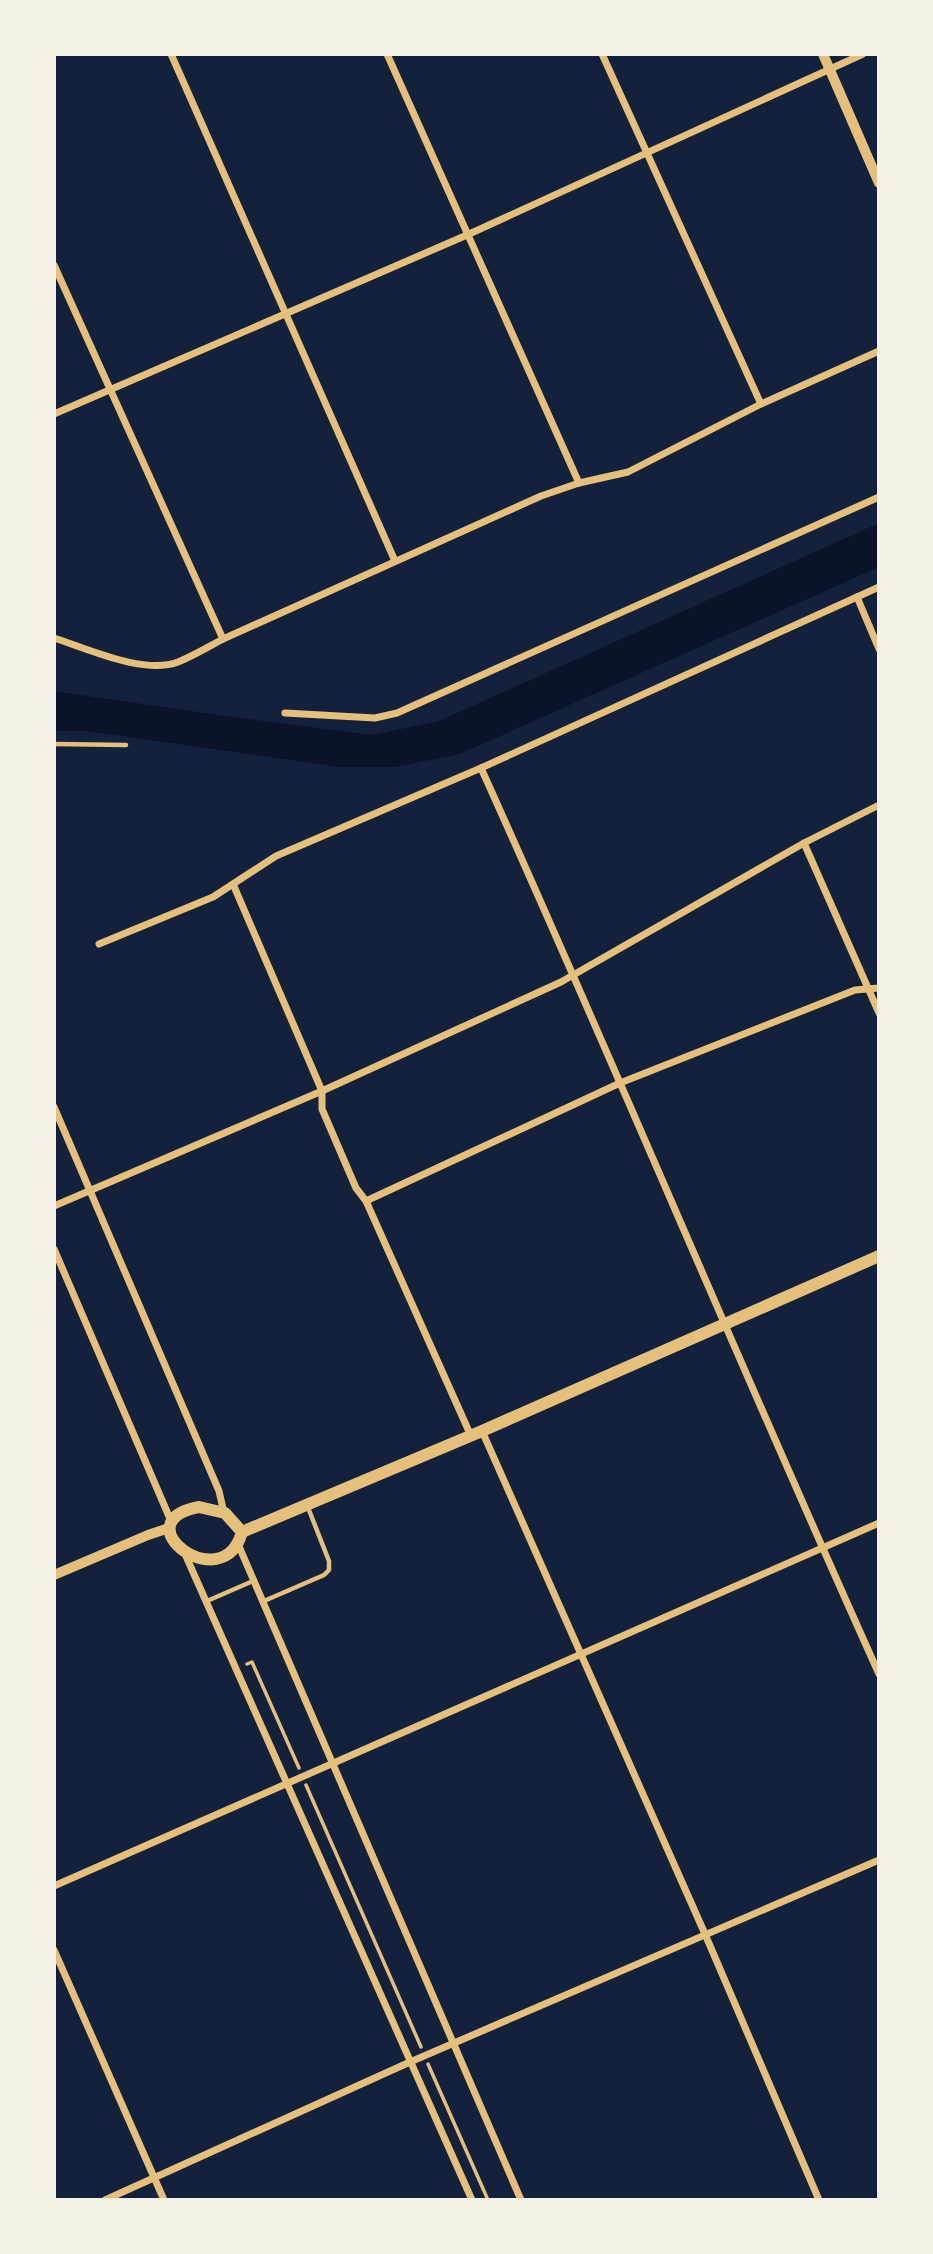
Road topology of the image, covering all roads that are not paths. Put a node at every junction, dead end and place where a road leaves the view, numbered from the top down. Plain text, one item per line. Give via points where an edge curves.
1 (171, 54) edge
2 (387, 54) edge
3 (602, 54) edge
4 (823, 54) edge
5 (863, 54) edge
6 (830, 70) junction
7 (647, 154) junction
8 (879, 183) edge
9 (467, 235) junction
10 (54, 265) edge
11 (286, 313) junction
12 (879, 351) edge
13 (110, 389) junction
14 (761, 404) junction
15 (54, 414) edge
16 (579, 483) junction
17 (879, 496) edge
18 (395, 561) junction
19 (879, 587) edge
20 (857, 597) junction
21 (54, 638) edge
22 (223, 639) junction
23 (879, 649) edge
24 (285, 713) dead end
25 (54, 744) edge
26 (126, 745) dead end
27 (481, 768) junction
28 (879, 805) edge
29 (804, 843) junction
30 (233, 884) junction
31 (99, 944) dead end
32 (574, 974) junction
33 (879, 988) edge
34 (868, 989) junction
35 (879, 1013) edge
36 (620, 1083) junction
37 (322, 1091) junction
38 (54, 1107) edge
39 (91, 1191) junction
40 (366, 1201) junction
41 (54, 1206) edge
42 (54, 1249) edge
43 (879, 1256) edge
44 (724, 1324) junction
45 (476, 1433) junction
46 (307, 1505) junction
47 (225, 1513) junction
48 (879, 1523) edge
49 (170, 1525) junction
50 (240, 1538) junction
51 (822, 1548) junction
52 (185, 1554) junction
53 (54, 1575) edge
54 (254, 1580) junction
55 (206, 1601) junction
56 (263, 1602) junction
57 (580, 1653) junction
58 (879, 1674) edge
59 (332, 1764) junction
60 (286, 1784) junction
61 (879, 1860) edge
62 (54, 1886) edge
63 (705, 1934) junction
64 (54, 1950) edge
65 (453, 2043) junction
66 (411, 2062) junction
67 (154, 2179) junction
68 (106, 2200) edge
69 (164, 2200) edge
70 (472, 2200) edge
71 (521, 2200) edge
72 (819, 2200) edge

1 - 11 street
2 - 9 street
3 - 7 street
4 - 6 street
5 - 6 street
6 - 7 street
6 - 8 street
7 - 9 street
7 - 14 street
9 - 11 street
9 - 16 street
10 - 13 street
11 - 13 street
11 - 18 street
12 - 14 street
13 - 15 street
13 - 22 street
14 - 16 street via 628,472
16 - 18 street
17 - 24 street via 397,713 375,718
18 - 22 street
19 - 20 street
20 - 23 street
20 - 27 street
21 - 22 street via 138,665 160,666
25 - 26 lane
27 - 30 street via 276,856
27 - 32 street
28 - 29 street
29 - 32 street
29 - 34 street
30 - 31 street via 213,897
30 - 37 street
32 - 36 street
32 - 37 street
33 - 34 street
34 - 35 street
34 - 36 street via 855,990
36 - 40 street
36 - 44 street
37 - 39 street
37 - 40 street via 322,1109
38 - 39 street
39 - 41 street
39 - 47 street
40 - 45 street
42 - 49 street
43 - 44 main road
44 - 45 main road
44 - 51 street
45 - 46 main road
45 - 57 street
46 - 50 main road
46 - 56 lane via 329,1570
47 - 49 main road via 199,1507 181,1513
47 - 50 main road
48 - 51 street
49 - 52 main road
49 - 53 street
50 - 52 main road via 226,1555 201,1559
50 - 54 street
51 - 57 street
51 - 58 street
52 - 55 street
54 - 55 lane
54 - 56 street
55 - 60 street
56 - 59 street
57 - 59 street
57 - 63 street
59 - 60 street
59 - 65 street
60 - 62 street
60 - 66 street
61 - 63 street
63 - 65 street
63 - 72 street
64 - 67 street
65 - 66 street
65 - 71 street
66 - 67 street
66 - 70 street
67 - 68 street
67 - 69 street

